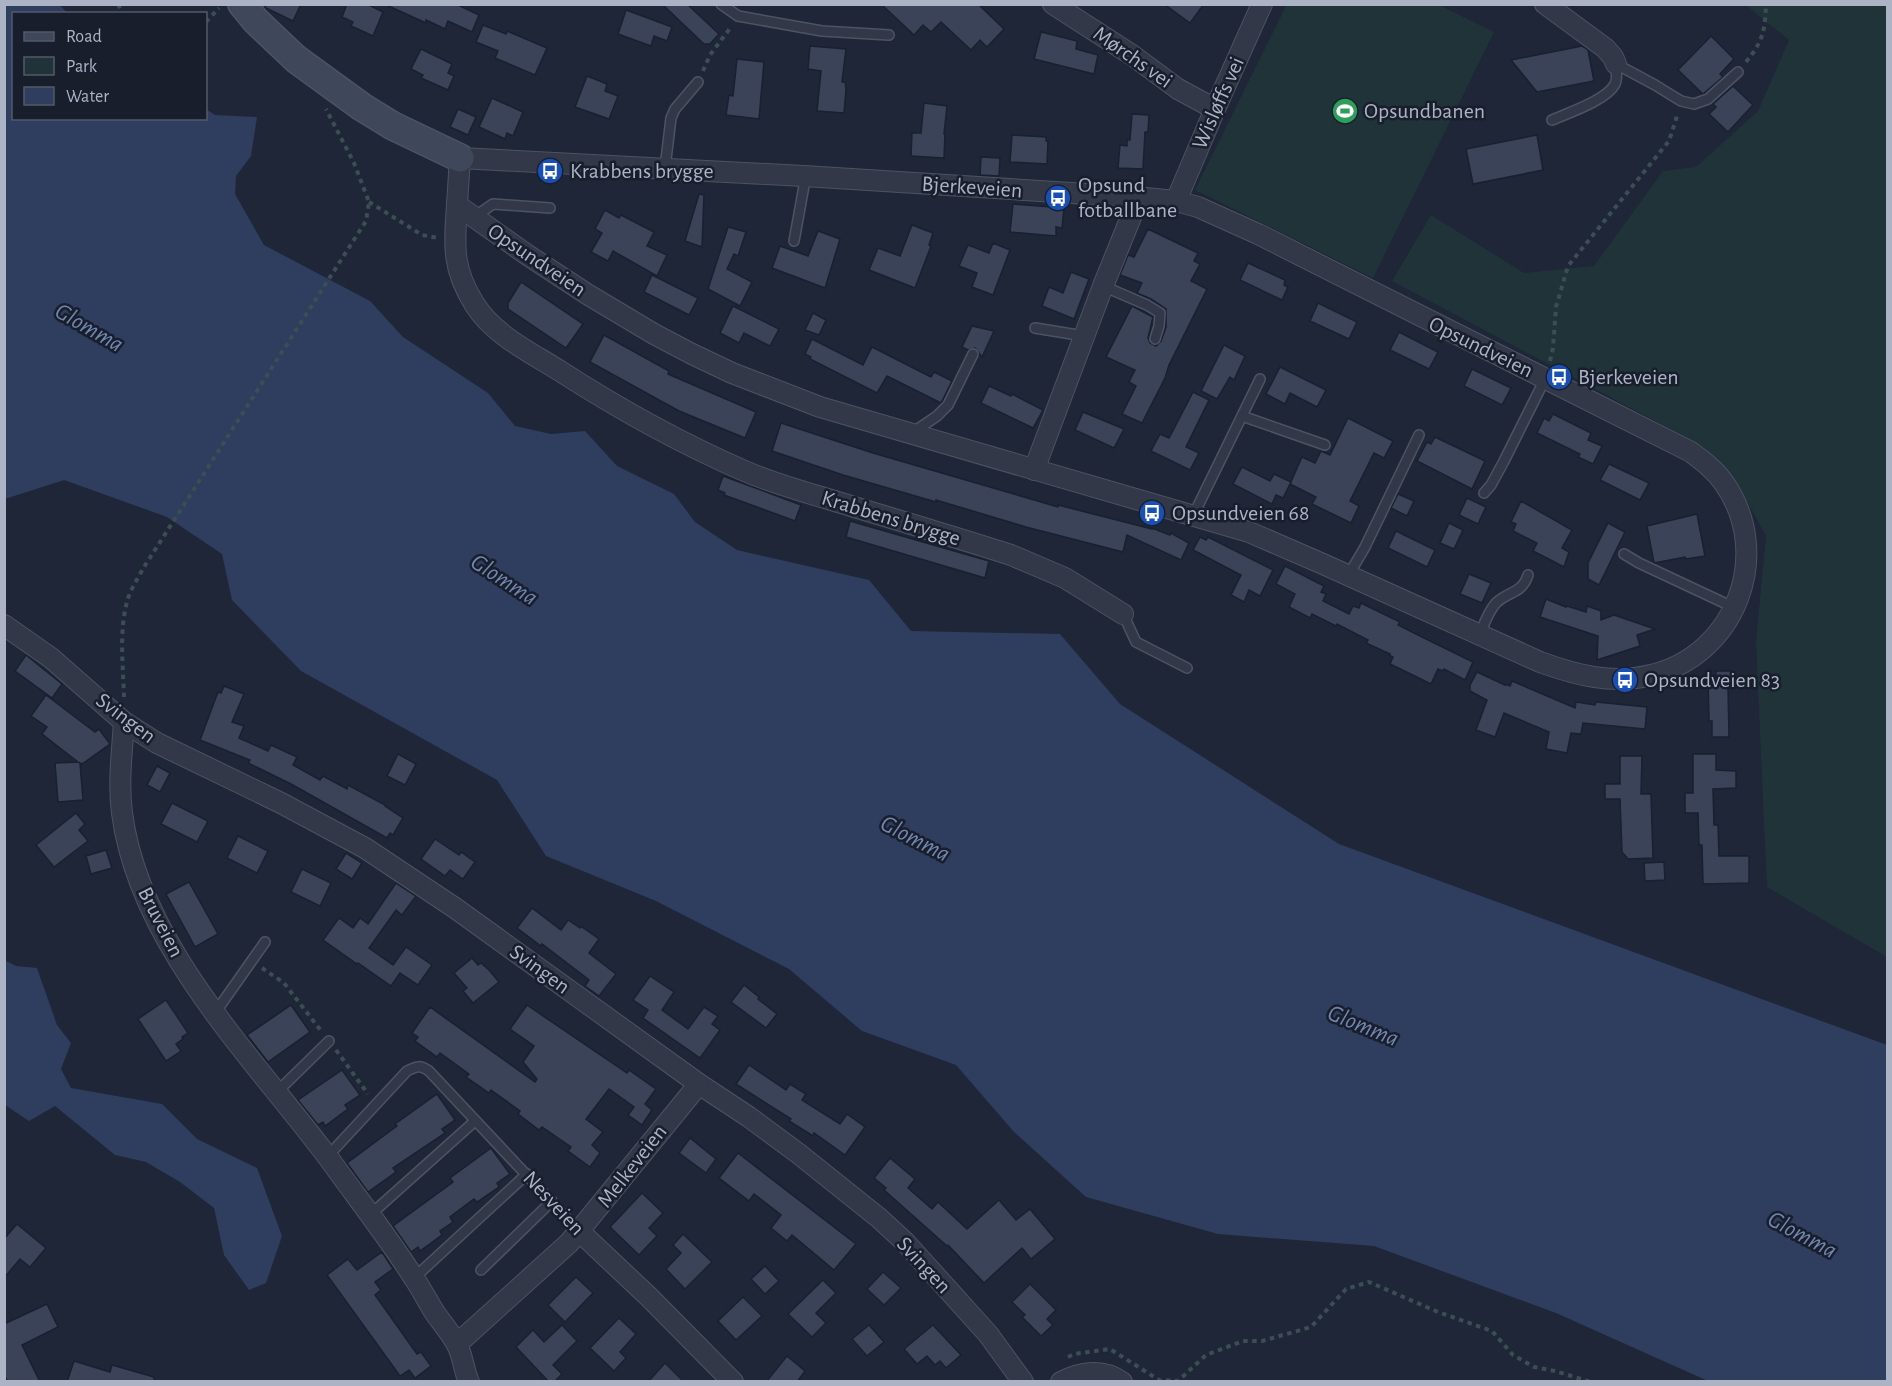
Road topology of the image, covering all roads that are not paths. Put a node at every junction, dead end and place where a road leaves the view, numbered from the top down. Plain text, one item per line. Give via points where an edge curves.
1 (721, 4) edge
2 (1053, 4) edge
3 (1262, 4) edge
4 (1545, 4) edge
5 (231, 6) edge
6 (889, 35) dead end
7 (1616, 64) junction
8 (1738, 72) road end
9 (698, 82) road end
10 (1215, 109) junction
11 (1552, 120) dead end
12 (460, 158) junction
13 (664, 168) junction
14 (804, 176) junction
15 (1135, 197) junction
16 (1176, 201) junction
17 (457, 205) junction
18 (550, 208) dead end
19 (474, 217) junction
20 (794, 241) dead end
21 (1102, 286) junction
22 (1035, 328) dead end
23 (1084, 336) junction
24 (1155, 339) dead end
25 (973, 354) dead end
26 (1545, 379) junction
27 (1260, 380) dead end
28 (1242, 416) junction
29 (910, 434) junction
30 (1419, 435) dead end
31 (1325, 445) dead end
32 (1034, 470) junction
33 (1484, 493) dead end
34 (1193, 516) junction
35 (1624, 554) dead end
36 (1528, 575) dead end
37 (1348, 576) junction
38 (1735, 608) junction
39 (1123, 614) joint
40 (4, 626) edge
41 (1480, 634) junction
42 (1186, 668) dead end
43 (124, 722) junction
44 (266, 942) dead end
45 (215, 1013) junction
46 (329, 1041) road end
47 (699, 1084) junction
48 (276, 1093) junction
49 (475, 1120) junction
50 (327, 1157) junction
51 (527, 1174) junction
52 (552, 1201) junction
53 (370, 1215) junction
54 (580, 1232) junction
55 (481, 1270) dead end
56 (414, 1278) junction
57 (458, 1344) junction
58 (469, 1382) edge
59 (733, 1382) edge
60 (1023, 1382) edge
61 (1061, 1382) edge
62 (1122, 1382) edge

1 - 6 lane via 738,16 822,31
2 - 10 street, Mørchs vei via 1178,89
3 - 10 street, Wisløffs vei
4 - 7 street via 1605,48
5 - 12 street via 256,21 296,59 363,107
7 - 8 lane via 1681,101 1694,104 1708,99
7 - 11 lane via 1617,80 1605,94
9 - 13 lane via 671,118
10 - 16 street, Wisløffs vei
12 - 13 street, Bjerkeveien
12 - 17 street
13 - 14 street, Bjerkeveien
14 - 15 street, Bjerkeveien
14 - 20 lane
15 - 16 street, Bjerkeveien
15 - 21 street via 1131,217
16 - 26 street, Opsundveien via 1258,234
17 - 19 street, Opsundveien
17 - 39 street, Krabbens brygge via 456,265 476,307 504,336 605,400 748,472 1041,566
18 - 19 lane via 493,204
19 - 29 street, Opsundveien via 587,294 692,354 808,403
21 - 23 street
21 - 24 lane via 1160,313
22 - 23 lane
23 - 32 street
25 - 29 lane via 948,405
26 - 33 lane
26 - 38 street, Opsundveien via 1683,447 1715,472 1731,494 1745,542 1745,579
27 - 28 lane
28 - 31 lane
28 - 34 lane
29 - 32 street, Opsundveien
30 - 37 lane
32 - 34 street, Opsundveien
34 - 37 street, Opsundveien via 1249,532
35 - 38 lane
36 - 41 lane via 1526,584 1494,604
37 - 41 street, Opsundveien
38 - 41 street, Opsundveien via 1716,636 1692,656 1665,671 1637,677 1572,674
39 - 42 lane via 1136,642
40 - 43 street, Svingen via 51,658
43 - 45 street, Bruveien via 122,812 139,881 161,929
43 - 47 street, Svingen via 157,743 365,848
44 - 45 lane
45 - 48 street, Bruveien
46 - 48 lane
47 - 54 street, Melkeveien
47 - 60 street, Svingen via 783,1142 879,1218 988,1334
48 - 50 street, Bruveien
49 - 50 lane, Nesveien via 429,1071 416,1066
49 - 51 lane, Nesveien
49 - 53 lane
50 - 53 street, Bruveien
51 - 52 lane, Nesveien
51 - 56 lane
52 - 54 lane, Nesveien
52 - 55 lane
53 - 56 street, Bruveien
54 - 57 street, Melkeveien
54 - 59 street, Nesveien
56 - 57 street, Bruveien
57 - 58 street, Bruveien
61 - 62 street via 1092,1372

